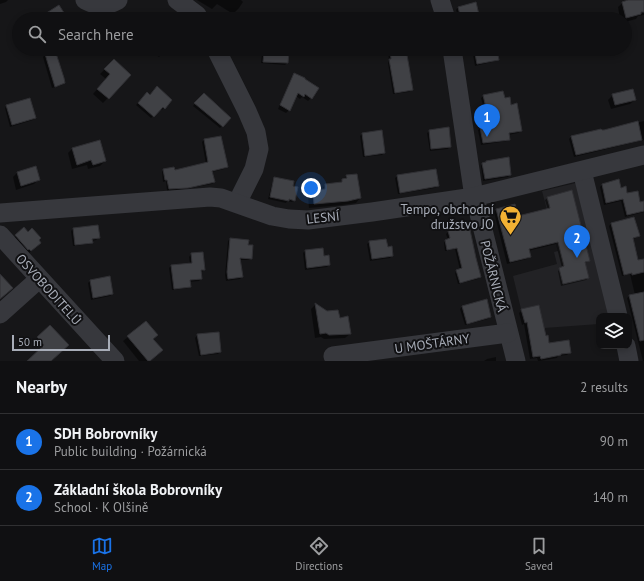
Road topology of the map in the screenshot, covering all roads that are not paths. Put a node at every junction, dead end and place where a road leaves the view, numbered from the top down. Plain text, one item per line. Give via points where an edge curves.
1 (85, 0) edge
2 (118, 0) edge
3 (177, 0) edge
4 (440, 0) edge
5 (192, 12) edge
6 (444, 12) edge
7 (220, 56) edge
8 (453, 56) edge
9 (644, 155) edge
10 (582, 170) junction
11 (474, 197) junction
12 (237, 203) junction
13 (0, 213) edge
14 (0, 235) edge
15 (39, 278) junction
16 (617, 313) edge
17 (0, 314) edge
18 (508, 333) junction
19 (627, 349) edge
20 (333, 356) dead end
21 (115, 361) edge
22 (516, 361) edge
23 (630, 361) edge

1 - 2 street via 101,6
3 - 5 street
4 - 6 street
7 - 12 street via 256,132 259,149 254,169
8 - 11 street, POŽÁRNICKÁ
9 - 10 street, LESNÍ
10 - 11 street, LESNÍ
10 - 16 street
11 - 12 street, LESNÍ via 308,220 289,220 272,216
11 - 18 street, POŽÁRNICKÁ
12 - 13 street, LESNÍ via 210,197
14 - 15 street, OSVOBODITELŮ
15 - 17 street
15 - 21 street, OSVOBODITELŮ
18 - 20 street, U MOŠTÁRNY
18 - 22 street, POŽÁRNICKÁ
19 - 23 street

